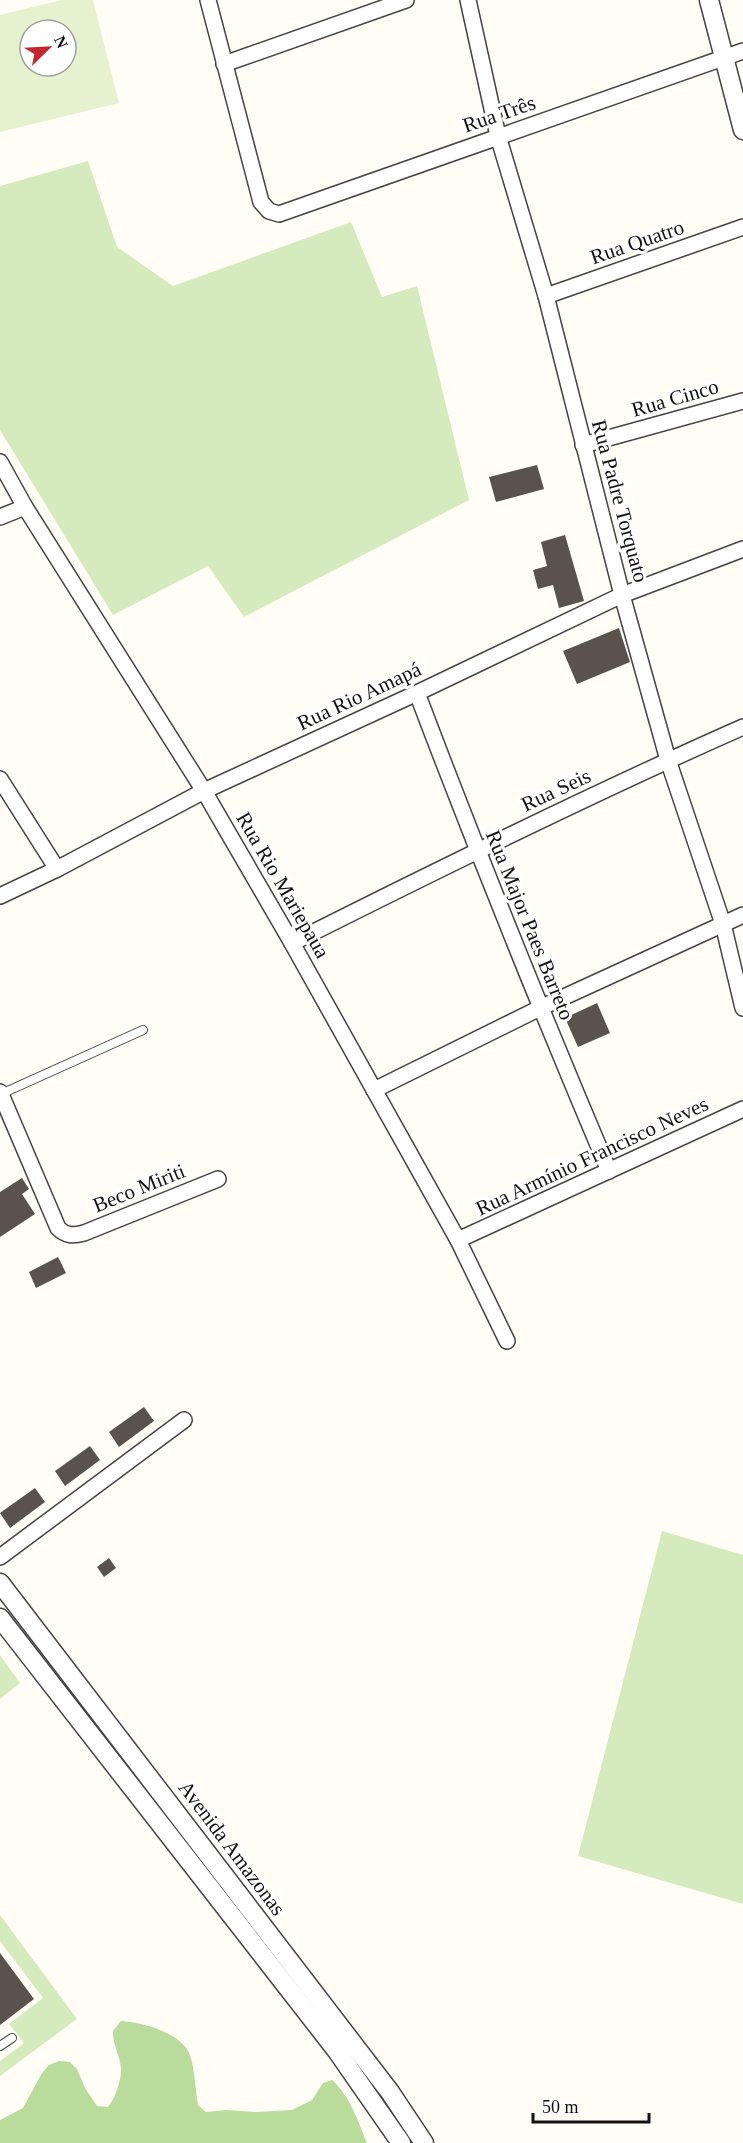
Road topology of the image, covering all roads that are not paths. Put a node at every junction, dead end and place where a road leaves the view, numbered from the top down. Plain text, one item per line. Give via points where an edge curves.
1 (208, 0) edge
2 (406, 0) edge
3 (468, 0) edge
4 (709, 0) edge
5 (743, 51) edge
6 (725, 57) junction
7 (224, 64) junction
8 (743, 130) edge
9 (498, 136) junction
10 (743, 227) edge
11 (546, 296) junction
12 (743, 401) edge
13 (583, 446) junction
14 (0, 462) edge
15 (25, 507) junction
16 (0, 517) edge
17 (743, 549) edge
18 (622, 595) junction
19 (417, 693) junction
20 (743, 727) edge
21 (668, 760) junction
22 (0, 780) edge
23 (204, 791) junction
24 (477, 850) junction
25 (57, 869) junction
26 (0, 896) edge
27 (743, 915) edge
28 (723, 924) junction
29 (292, 942) junction
30 (540, 1008) junction
31 (743, 1008) edge
32 (142, 1030) dead end
33 (374, 1090) junction
34 (0, 1093) edge
35 (743, 1109) edge
36 (609, 1171) junction
37 (218, 1179) dead end
38 (458, 1240) junction
39 (507, 1341) dead end
40 (184, 1420) dead end
41 (0, 1557) edge
42 (0, 1584) edge
43 (0, 1618) edge
44 (12, 2038) dead end
45 (0, 2046) edge
46 (401, 2143) edge
47 (424, 2143) edge

1 - 7 street
2 - 7 street
3 - 9 street, Rua Padre Torquato
4 - 6 street
5 - 6 street, Rua Três
6 - 8 street
6 - 9 street, Rua Três
7 - 9 street, Rua Três via 261,202 269,211 279,214
9 - 11 street, Rua Padre Torquato
10 - 11 street, Rua Quatro
11 - 13 street, Rua Padre Torquato
12 - 13 street, Rua Cinco
13 - 18 street, Rua Padre Torquato
14 - 15 street, Rua Rio Mariepaua
15 - 16 street
15 - 23 street, Rua Rio Mariepaua
17 - 18 street, Rua Rio Amapá
18 - 19 street, Rua Rio Amapá
18 - 21 street, Rua Padre Torquato
19 - 23 street, Rua Rio Amapá
19 - 24 street, Rua Major Paes Barreto
20 - 21 street, Rua Seis
21 - 24 street, Rua Seis
21 - 28 street, Rua Padre Torquato
22 - 25 street
23 - 25 street, Rua Rio Amapá
23 - 29 street, Rua Rio Mariepaua
24 - 29 street, Rua Seis
24 - 30 street, Rua Major Paes Barreto
25 - 26 street, Rua Rio Amapá
27 - 28 street
28 - 30 street
28 - 31 street, Rua Padre Torquato
29 - 33 street, Rua Rio Mariepaua
30 - 33 street
30 - 36 street, Rua Major Paes Barreto
32 - 34 lane
33 - 38 street, Rua Rio Mariepaua
34 - 37 street, Beco Miriti via 58,1228 65,1235 75,1236
35 - 36 street, Rua Armínio Francisco Neves
36 - 38 street, Rua Armínio Francisco Neves
38 - 39 street, Rua Rio Mariepaua
40 - 41 street
42 - 47 street, Avenida Amazonas via 390,2092
43 - 46 street, Avenida Amazonas via 337,2050
44 - 45 lane

